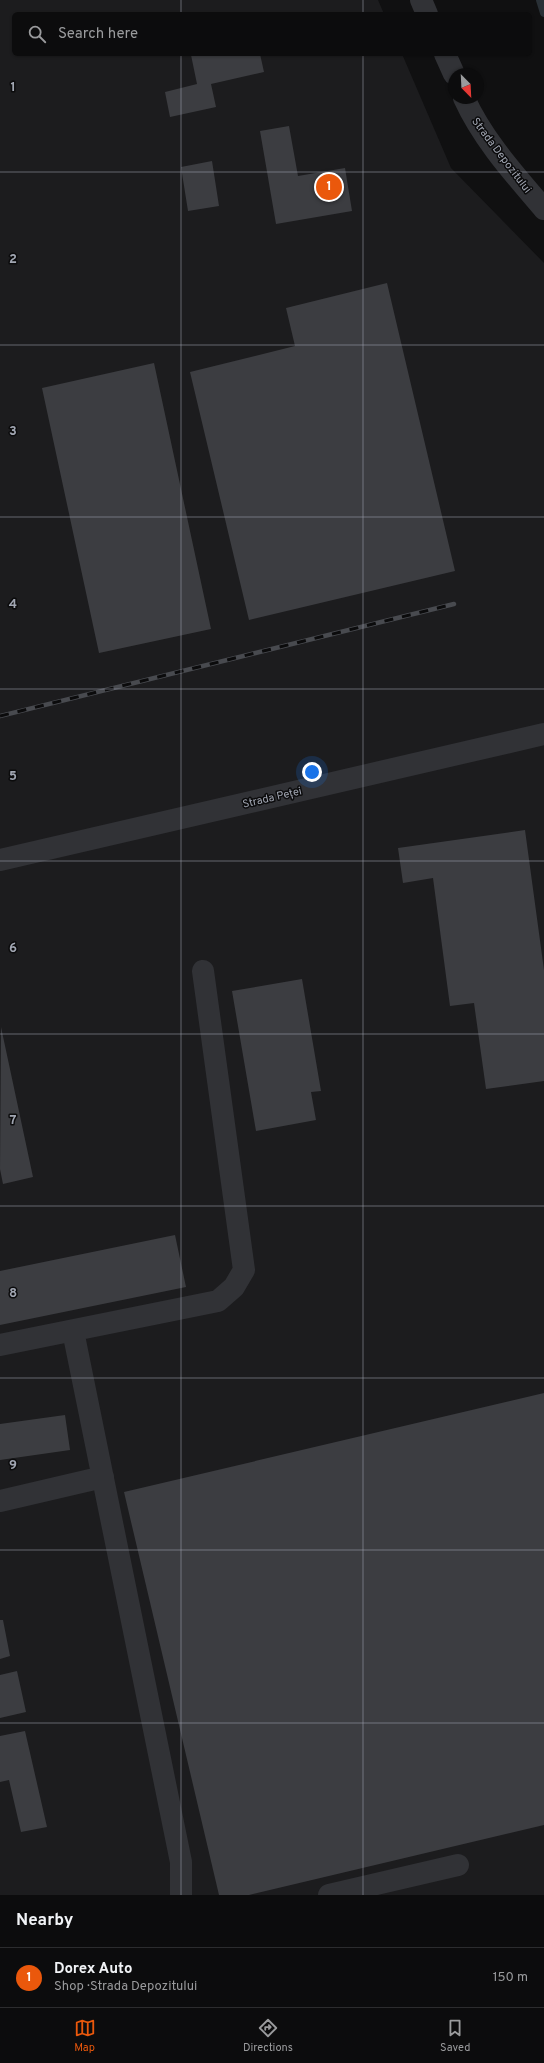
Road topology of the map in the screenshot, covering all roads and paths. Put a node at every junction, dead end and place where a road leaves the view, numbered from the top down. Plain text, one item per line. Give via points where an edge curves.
1 (421, 0) edge
2 (427, 12) edge
3 (446, 56) edge
4 (451, 68) edge
5 (467, 104) edge
6 (544, 209) edge
7 (544, 734) edge
8 (0, 860) edge
9 (203, 971) dead end
10 (74, 1331) junction
11 (0, 1345) edge
12 (103, 1477) junction
13 (0, 1501) edge
14 (458, 1865) dead end
15 (181, 1895) edge
16 (329, 1895) edge

1 - 2 street
3 - 4 street
5 - 6 street, Strada Depozitului via 504,162
7 - 8 street, Strada Peței
9 - 10 street via 244,1270 234,1287 218,1301
10 - 11 street
10 - 12 street
12 - 13 street
12 - 15 street via 181,1862
14 - 16 street

